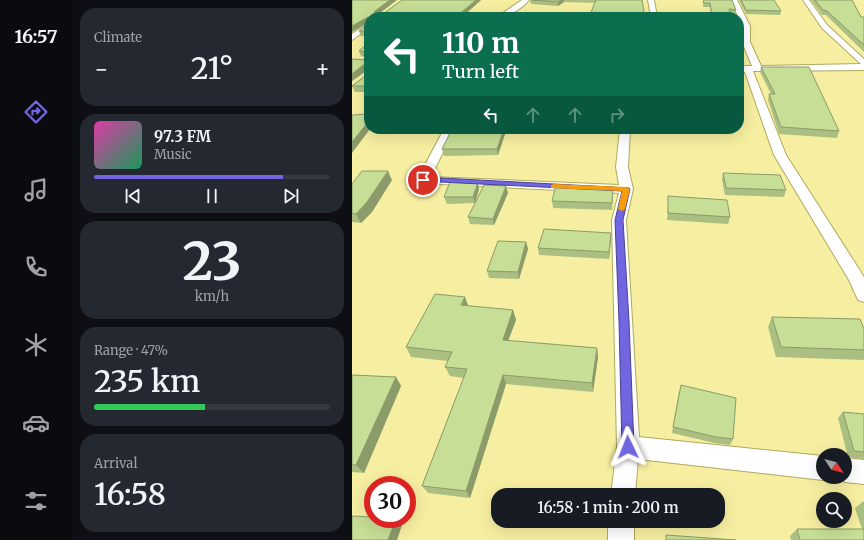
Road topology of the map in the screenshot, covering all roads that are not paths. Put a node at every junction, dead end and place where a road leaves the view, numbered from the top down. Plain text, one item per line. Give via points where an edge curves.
1 (526, 0) edge
2 (651, 0) edge
3 (734, 0) edge
4 (806, 0) edge
5 (508, 12) edge
6 (653, 12) edge
7 (740, 12) edge
8 (744, 22) edge
9 (364, 26) edge
10 (352, 28) edge
11 (364, 28) edge
12 (352, 38) edge
13 (864, 63) edge
14 (864, 67) edge
15 (748, 68) edge
16 (446, 134) edge
17 (625, 134) edge
18 (626, 189) junction
19 (860, 279) edge
20 (864, 296) edge
21 (628, 447) junction
22 (816, 467) edge
23 (852, 471) edge
24 (864, 472) edge
25 (624, 488) edge
26 (621, 528) edge
27 (621, 540) edge

1 - 5 street
2 - 6 street
3 - 7 street
4 - 13 street via 811,10 837,40
8 - 15 street
9 - 10 street
11 - 12 street
14 - 15 street
15 - 19 street via 780,155
16 - 18 street via 423,180
17 - 18 street via 622,167
18 - 21 street via 619,220
19 - 20 street
21 - 22 street
21 - 25 street
23 - 24 street
26 - 27 street

